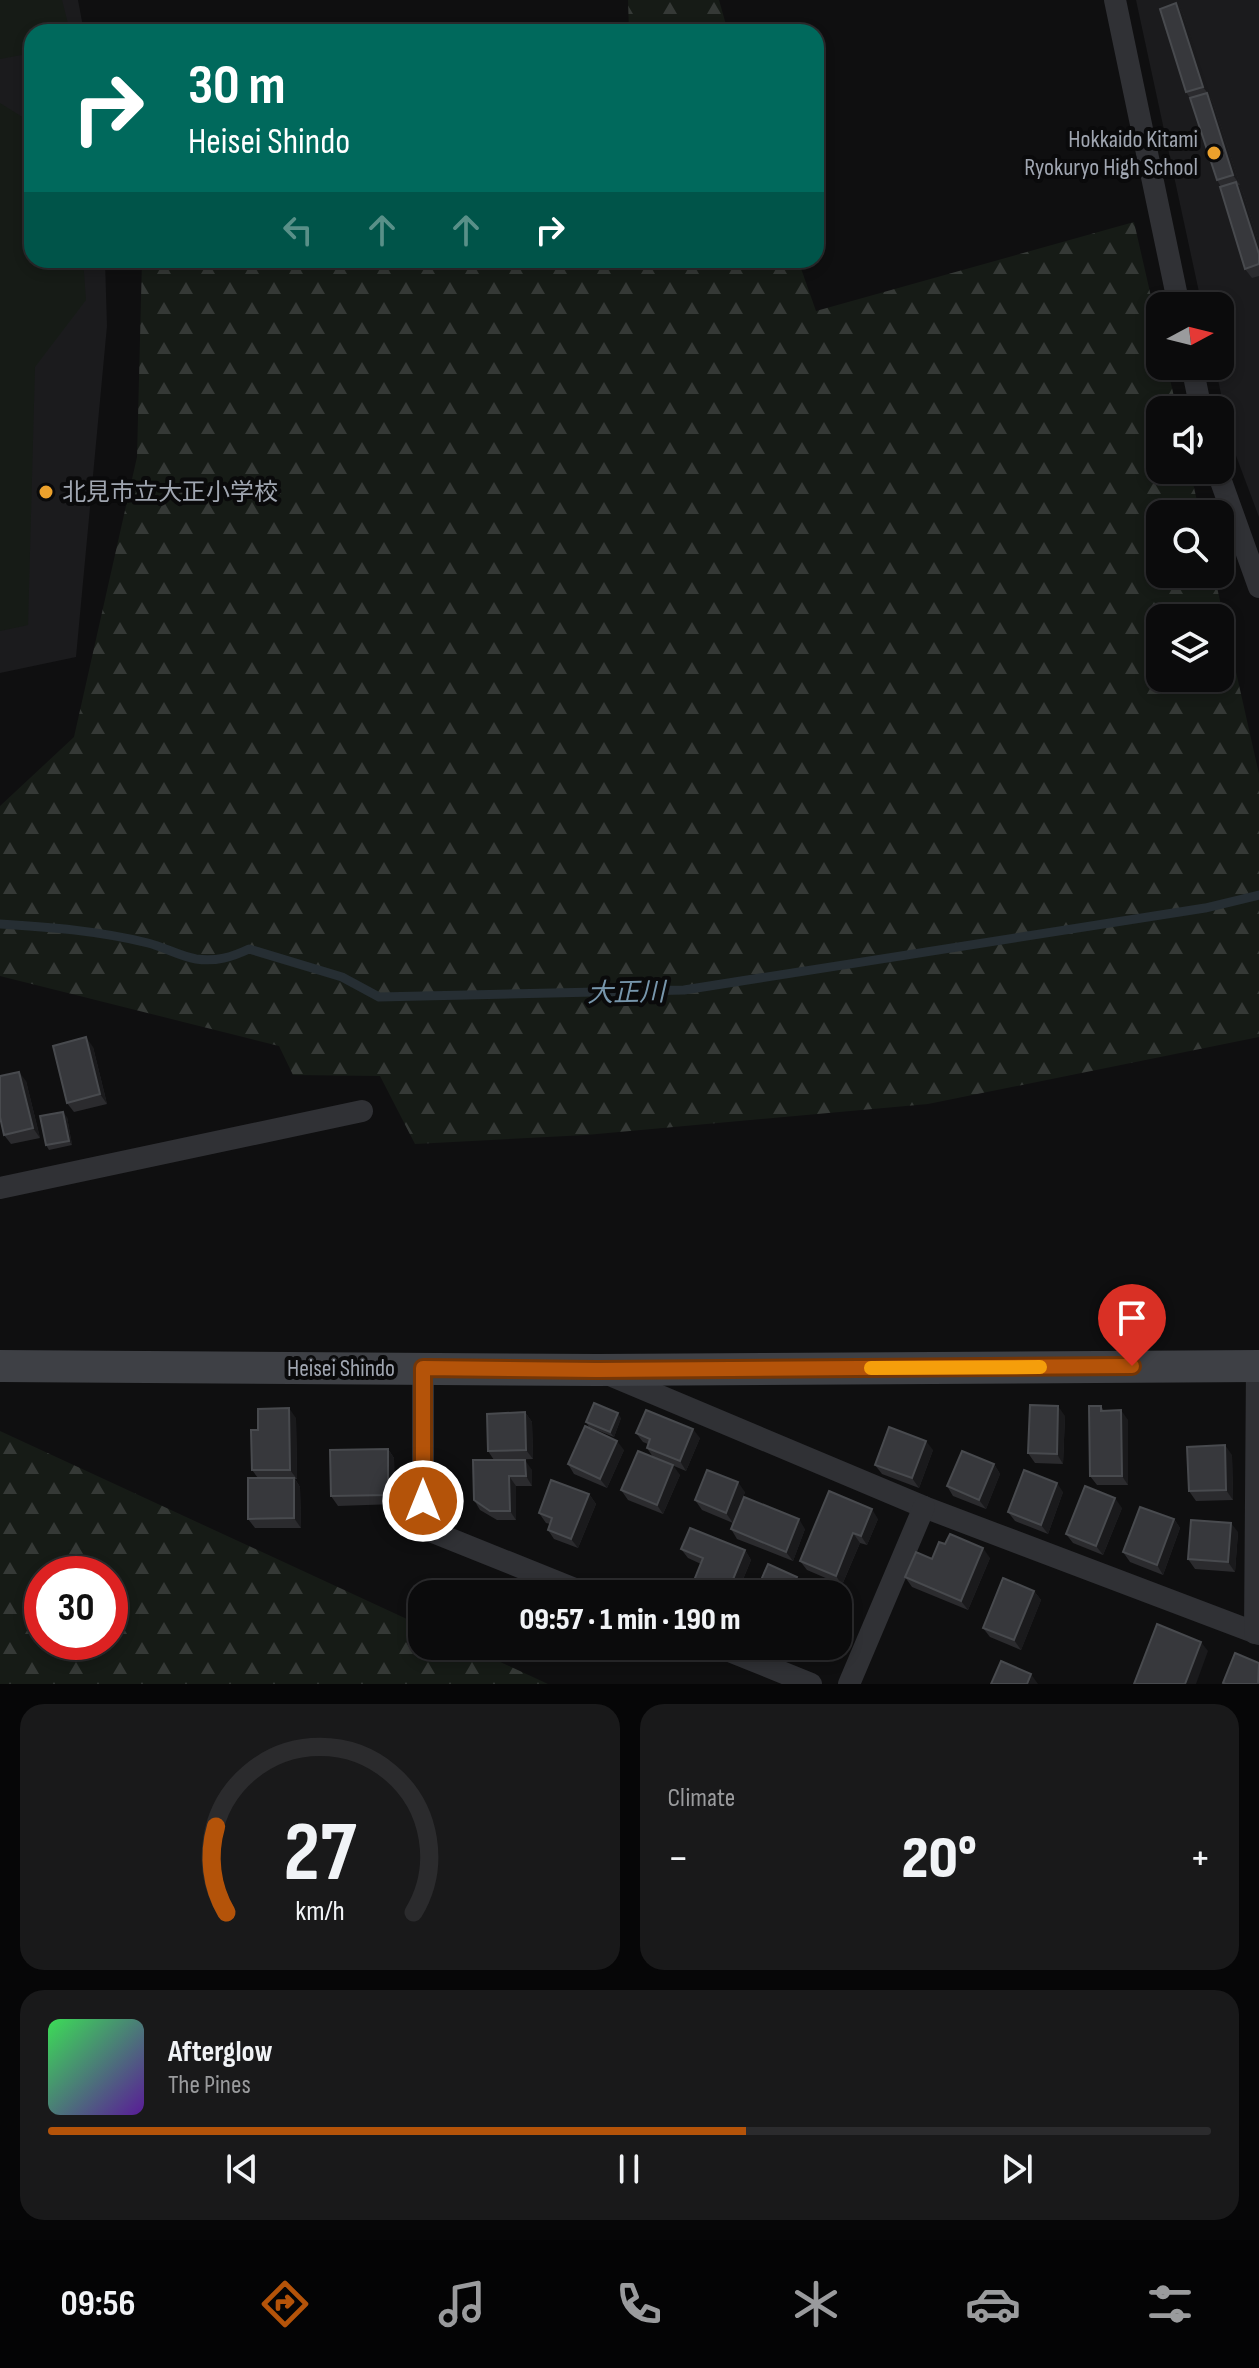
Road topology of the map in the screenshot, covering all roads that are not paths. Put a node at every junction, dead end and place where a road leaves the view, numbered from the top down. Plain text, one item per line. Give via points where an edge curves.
1 (1115, 0) edge
2 (1176, 292) edge
3 (1222, 484) edge
4 (1259, 587) edge
5 (362, 1111) dead end
6 (0, 1188) edge
7 (0, 1366) edge
8 (1258, 1366) edge
9 (423, 1368) junction
10 (597, 1370) junction
11 (924, 1507) junction
12 (552, 1580) edge
13 (1257, 1634) edge
14 (752, 1660) edge
15 (811, 1684) edge
16 (849, 1684) edge

1 - 2 street
3 - 4 street
5 - 6 street
7 - 9 street, Heisei Shindo
8 - 10 street, Heisei Shindo
8 - 13 street
9 - 10 street, Heisei Shindo
9 - 12 street via 423,1528
10 - 11 street
11 - 13 street
11 - 16 street
14 - 15 street

